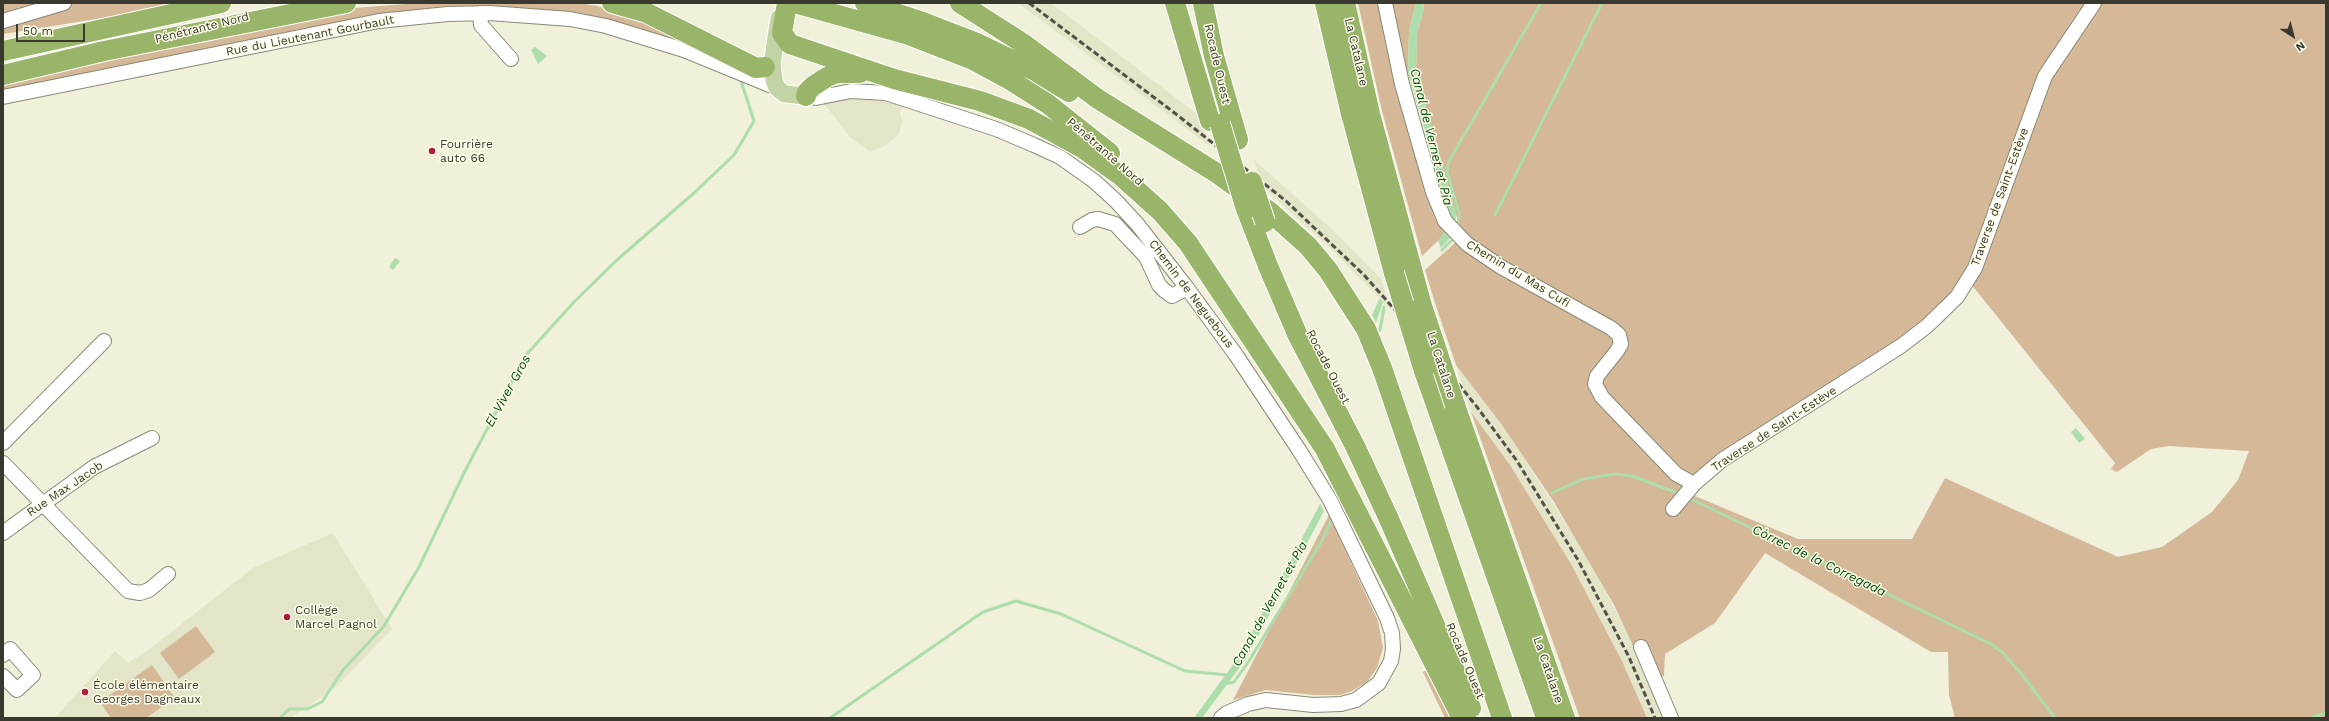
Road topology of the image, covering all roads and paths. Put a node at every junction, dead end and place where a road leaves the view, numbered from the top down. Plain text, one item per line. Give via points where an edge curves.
1 (64, 3) edge
2 (220, 3) edge
3 (306, 3) edge
4 (346, 3) edge
5 (612, 3) edge
6 (783, 3) edge
7 (795, 3) edge
8 (865, 3) edge
9 (960, 3) edge
10 (1175, 3) edge
11 (1191, 3) edge
12 (1204, 3) edge
13 (1211, 3) edge
14 (1326, 3) edge
15 (1345, 3) edge
16 (1385, 3) edge
17 (2094, 3) edge
18 (480, 13) junction
19 (3, 21) edge
20 (3, 39) edge
21 (3, 51) edge
22 (104, 52) junction
23 (776, 57) junction
24 (511, 59) dead end
25 (3, 68) edge
26 (3, 75) edge
27 (894, 79) junction
28 (781, 91) junction
29 (806, 96) junction
30 (3, 97) edge
31 (1220, 120) junction
32 (1244, 203) junction
33 (1080, 226) dead end
34 (1187, 288) junction
35 (104, 341) dead end
36 (152, 438) dead end
37 (3, 443) edge
38 (1325, 449) junction
39 (3, 464) edge
40 (1694, 484) junction
41 (43, 503) junction
42 (1673, 509) dead end
43 (3, 533) edge
44 (168, 574) dead end
45 (1641, 646) dead end
46 (3, 655) edge
47 (3, 676) edge
48 (1221, 718) edge
49 (1462, 718) edge
50 (1475, 718) edge
51 (1490, 718) edge
52 (1502, 718) edge
53 (1546, 718) edge
54 (1565, 718) edge
55 (1671, 718) edge

1 - 19 street
2 - 20 highway
2 - 21 highway, Pénétrante Nord
3 - 22 highway, Pénétrante Nord
4 - 22 highway
5 - 23 highway via 647,13 756,68
6 - 23 main road
7 - 23 highway via 782,33
7 - 38 highway, Pénétrante Nord via 906,34 973,60 1048,104 1130,170 1193,240 1305,411
8 - 32 highway, Pénétrante Nord via 977,43 1035,72
9 - 32 highway via 1024,44 1098,99 1215,172
10 - 31 highway
11 - 31 highway, Rocade Ouest via 1203,64
12 - 31 highway, Rocade Ouest
13 - 31 highway
14 - 53 highway, La Catalane, bridge via 1351,114 1394,273 1424,371
15 - 54 highway, La Catalane, bridge via 1370,114 1422,306
16 - 40 street, Chemin du Mas Cufi via 1402,84 1433,192 1445,221 1458,236 1501,267 1619,334 1621,344 1597,376 1595,384 1602,397 1676,474
17 - 40 street, Traverse de Saint-Estève via 2045,76 1975,268 1957,297 1901,346 1722,460
18 - 24 street via 481,25
18 - 28 street, Rue du Lieutenant Gourbault via 570,19 606,26 684,50
18 - 30 street, Rue du Lieutenant Gourbault via 379,21
22 - 25 highway, Pénétrante Nord
22 - 26 highway
23 - 27 highway
23 - 28 main road
27 - 29 highway via 856,72 837,73 812,86 806,92
27 - 38 highway via 980,101 1029,119 1082,148 1121,176 1160,211 1188,243
28 - 29 main road
29 - 34 street, Chemin de Neguebous via 816,98 851,90 886,93 996,129 1060,157 1094,181 1116,201
31 - 32 highway, Rocade Ouest, bridge
31 - 51 highway, Rocade Ouest, bridge via 1238,140 1265,222 1305,321 1400,511
32 - 50 highway, Rocade Ouest via 1298,336 1391,524
32 - 52 highway via 1275,216 1308,246 1328,270 1366,329 1382,368
33 - 34 street via 1098,219 1115,224 1146,256 1159,285 1165,292 1172,296
34 - 48 street, Chemin de Neguebous via 1244,368 1330,500 1392,633 1391,661 1379,684 1356,700 1341,704 1313,705 1266,700 1248,704
35 - 37 street
36 - 41 street, Rue Max Jacob via 94,467
38 - 49 highway
39 - 41 street
40 - 42 street, Traverse de Saint-Estève
41 - 43 street, Rue Max Jacob
41 - 44 street via 128,591 140,593 149,590
45 - 55 street
46 - 47 street via 10,649 33,675 17,690

